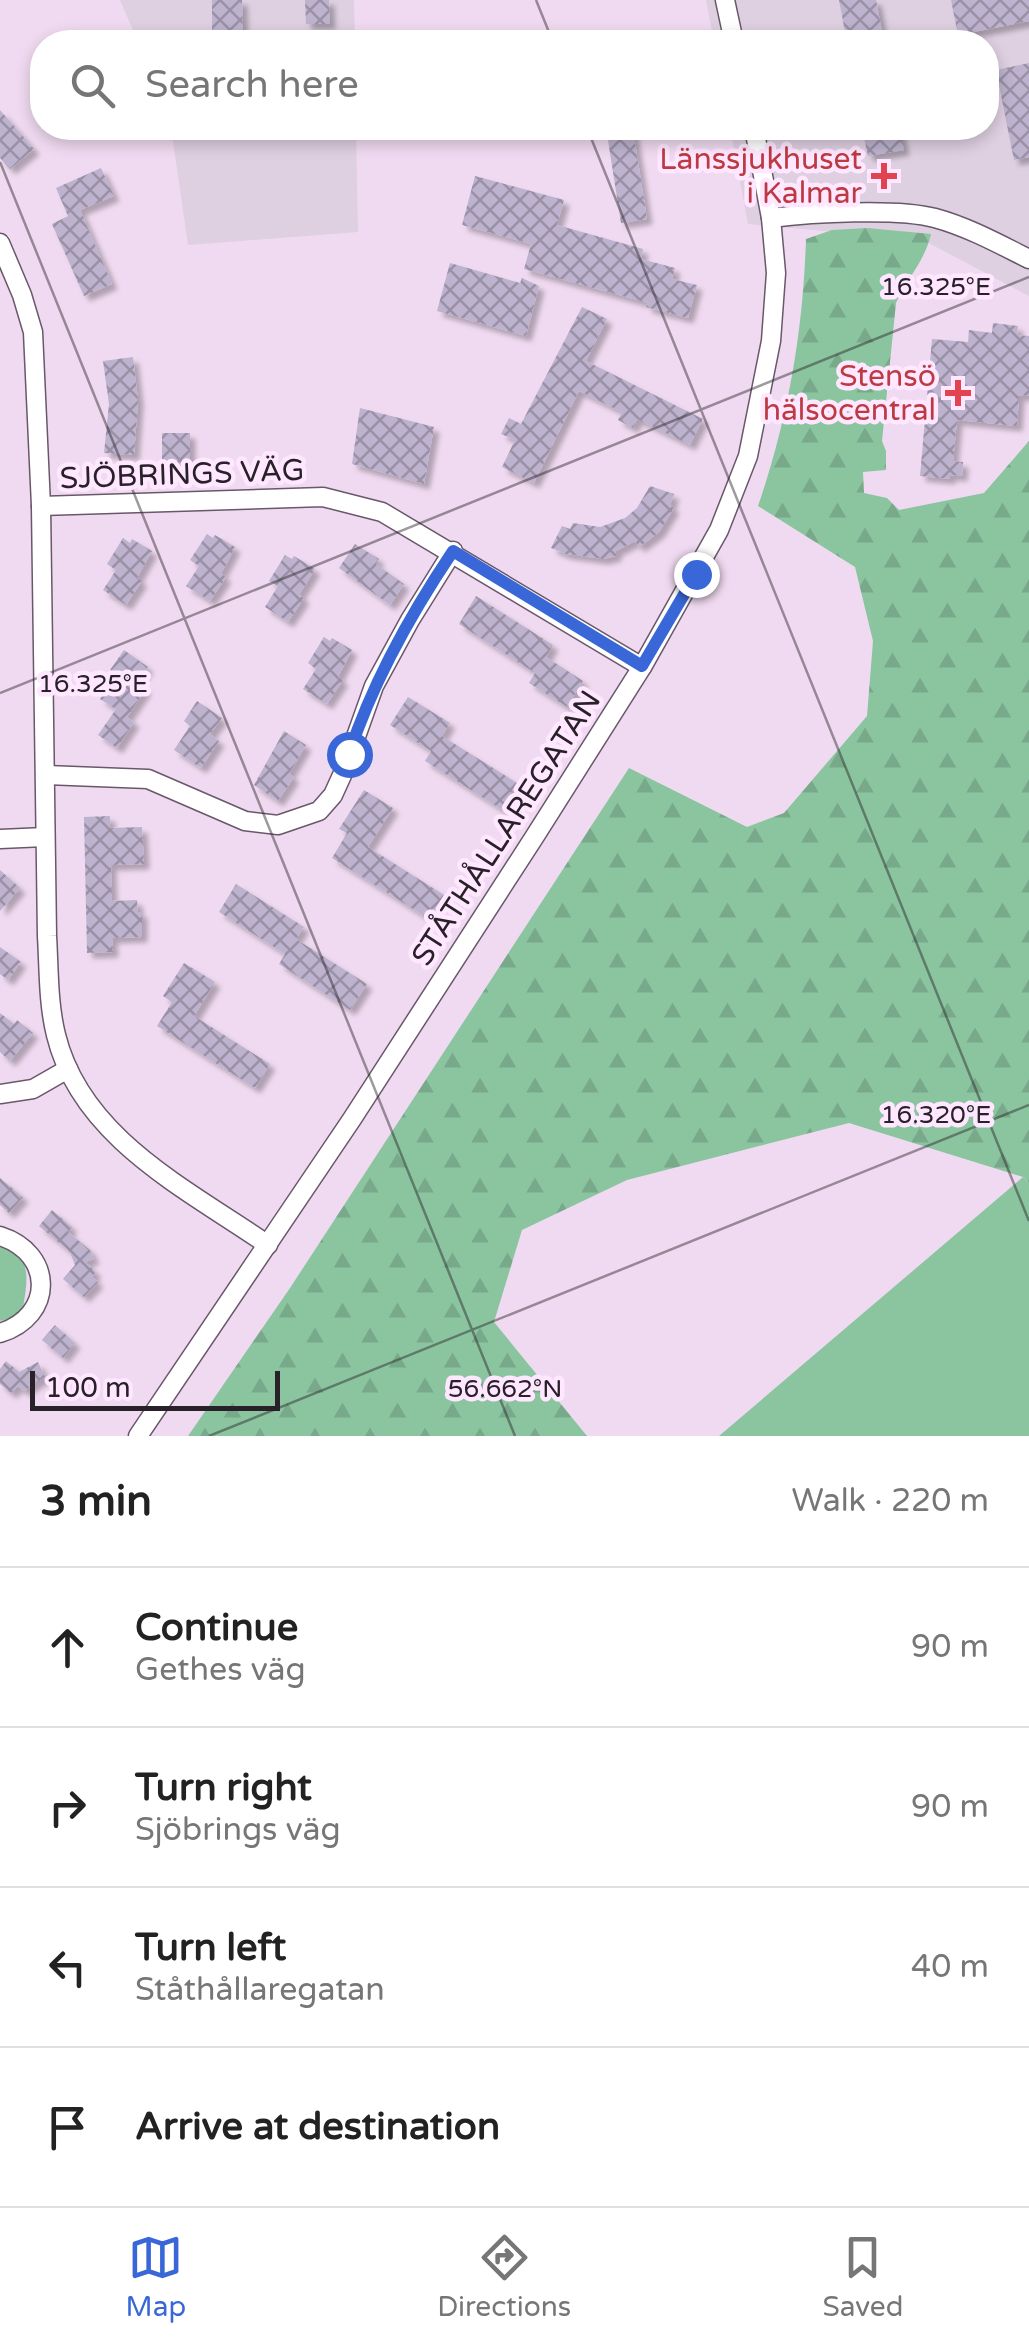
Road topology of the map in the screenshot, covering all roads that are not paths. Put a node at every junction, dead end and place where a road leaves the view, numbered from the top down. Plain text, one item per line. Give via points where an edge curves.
1 (725, 0) edge
2 (731, 30) edge
3 (756, 140) edge
4 (771, 218) junction
5 (0, 242) edge
6 (1029, 258) edge
7 (40, 506) junction
8 (453, 551) junction
9 (642, 666) junction
10 (46, 775) junction
11 (46, 837) junction
12 (0, 840) edge
13 (68, 1070) junction
14 (0, 1094) edge
15 (0, 1236) edge
16 (268, 1245) junction
17 (0, 1333) edge
18 (138, 1436) edge

1 - 2 street
3 - 4 street, STÅTHÅLLAREGATAN
4 - 6 street via 932,217
4 - 9 street, STÅTHÅLLAREGATAN via 771,340 748,456 719,530
5 - 7 street via 32,332
7 - 8 street, SJÖBRINGS VÄG via 323,497 382,512
7 - 10 street
8 - 9 street, SJÖBRINGS VÄG
8 - 10 street via 374,686 333,795 319,811 278,825 245,820 148,778
9 - 16 street, STÅTHÅLLAREGATAN
10 - 11 street
11 - 12 street
11 - 13 street via 50,998
13 - 14 street
13 - 16 street via 100,1121 129,1149
15 - 17 street via 28,1250 40,1271 41,1291 32,1314
16 - 18 street, STÅTHÅLLAREGATAN

